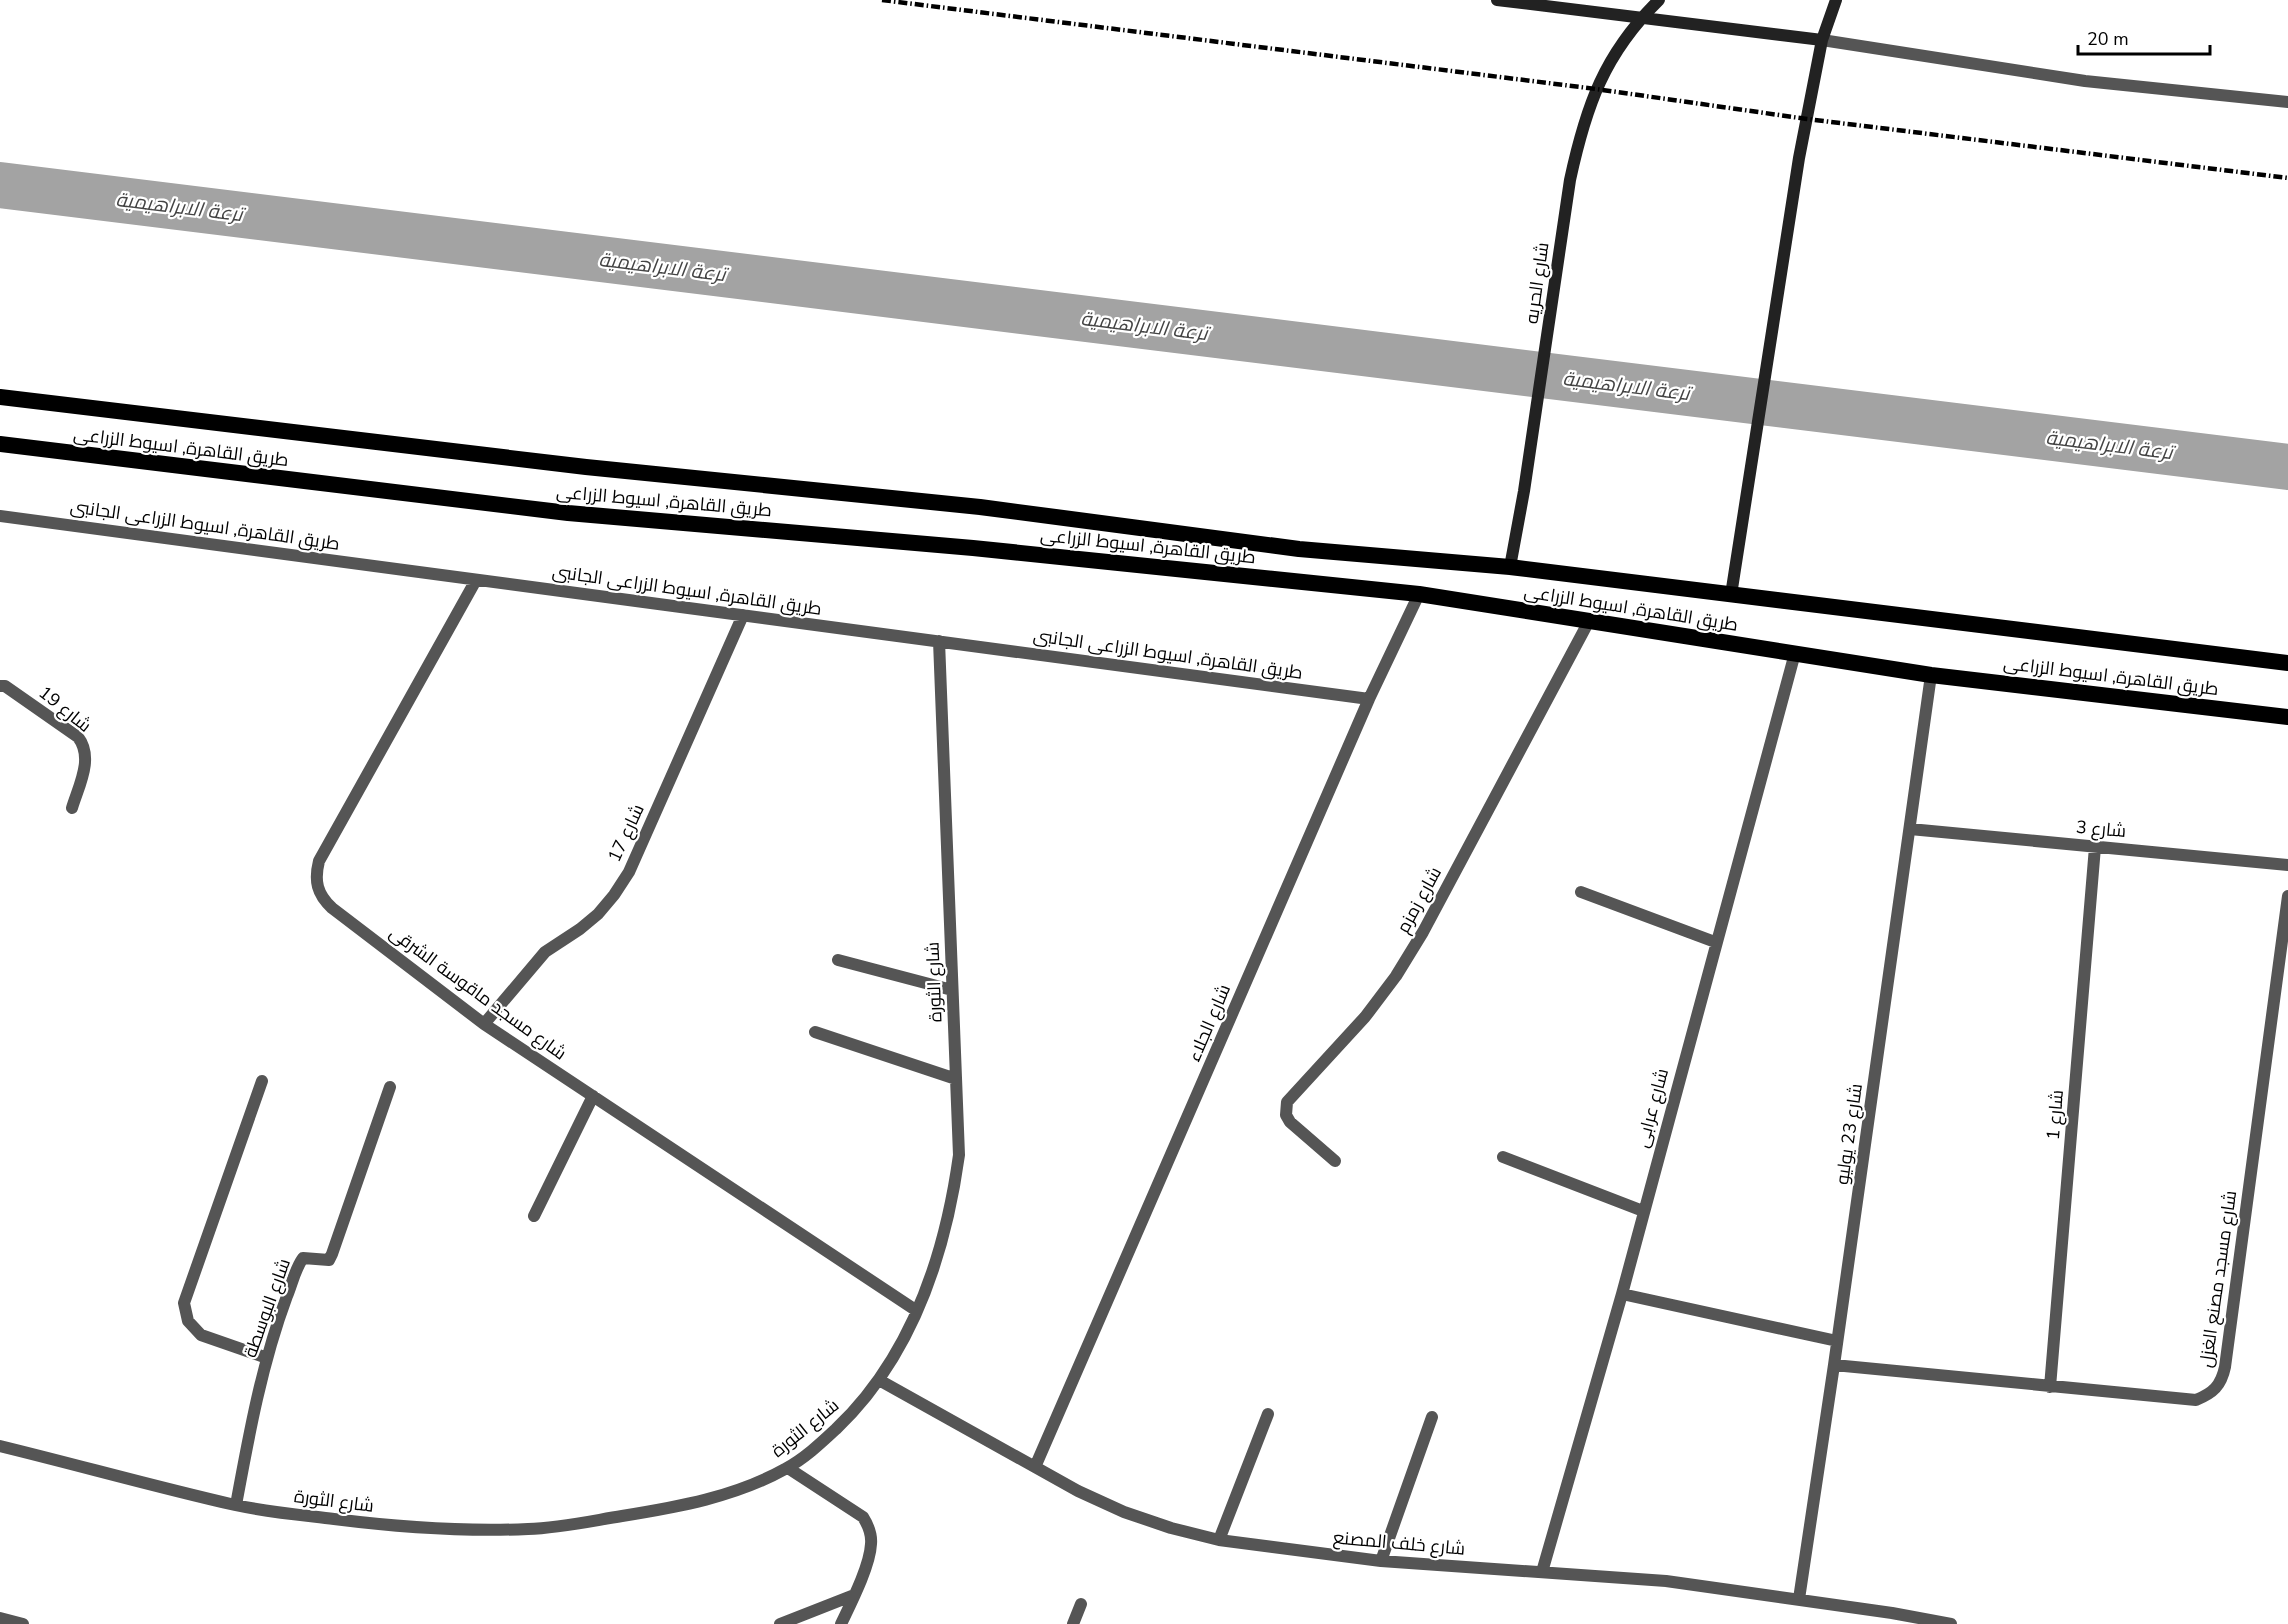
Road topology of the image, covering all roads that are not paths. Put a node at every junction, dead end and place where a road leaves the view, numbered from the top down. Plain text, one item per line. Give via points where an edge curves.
1 (1497, 0) edge
2 (1659, 0) edge
3 (1836, 0) edge
4 (1640, 19) junction
5 (1822, 40) junction
6 (2288, 102) edge
7 (0, 397) edge
8 (0, 444) edge
9 (0, 516) edge
10 (1510, 567) junction
11 (476, 580) junction
12 (1419, 594) junction
13 (1731, 595) junction
14 (743, 615) junction
15 (1588, 621) junction
16 (939, 641) junction
17 (1795, 653) junction
18 (2288, 663) edge
19 (1931, 675) junction
20 (0, 686) edge
21 (1369, 699) junction
22 (2288, 717) edge
23 (72, 808) dead end
24 (1910, 829) junction
25 (2095, 847) junction
26 (2288, 865) edge
27 (1581, 892) dead end
28 (2288, 896) edge
29 (1715, 942) junction
30 (838, 960) dead end
31 (952, 990) junction
32 (484, 1024) junction
33 (815, 1032) dead end
34 (956, 1079) junction
35 (262, 1081) dead end
36 (390, 1087) dead end
37 (593, 1096) junction
38 (1503, 1157) dead end
39 (1335, 1161) dead end
40 (1643, 1211) junction
41 (534, 1216) dead end
42 (1622, 1294) junction
43 (916, 1311) junction
44 (1837, 1341) junction
45 (267, 1358) junction
46 (1834, 1365) junction
47 (879, 1380) junction
48 (2050, 1387) junction
49 (1268, 1414) dead end
50 (1432, 1417) dead end
51 (0, 1446) edge
52 (1035, 1467) junction
53 (788, 1468) junction
54 (236, 1505) junction
55 (1219, 1540) junction
56 (1381, 1561) junction
57 (1542, 1572) junction
58 (854, 1595) junction
59 (1799, 1599) junction
60 (1081, 1604) dead end
61 (0, 1618) edge
62 (23, 1624) edge
63 (780, 1624) edge
64 (841, 1624) edge
65 (1073, 1624) edge
66 (1951, 1624) edge

1 - 4 main road
2 - 4 main road, شارع الحريه
3 - 5 main road
4 - 5 main road
4 - 10 main road, شارع الحريه via 1622,41 1596,89 1580,134
5 - 6 street via 2085,81
5 - 13 main road via 1799,158
7 - 10 highway, طريق القاهرة, اسيوط الزراعى via 586,467 980,507 1299,549
8 - 12 highway, طريق القاهرة, اسيوط الزراعى via 568,513 973,548
9 - 11 street, طريق القاهرة, اسيوط الزراعى الجانبى
10 - 13 highway, طريق القاهرة, اسيوط الزراعى
11 - 14 street, طريق القاهرة, اسيوط الزراعى الجانبى
11 - 32 street, شارع مسجد ماقوسة الشرقى via 320,861 316,881 319,892 332,908
12 - 15 highway, طريق القاهرة, اسيوط الزراعى
12 - 21 street, شارع الجلاء
13 - 18 highway, طريق القاهرة, اسيوط الزراعى
14 - 16 street, طريق القاهرة, اسيوط الزراعى الجانبى
14 - 32 street, شارع 17 via 629,872 598,914 545,952
15 - 17 highway, طريق القاهرة, اسيوط الزراعى
15 - 39 street, شارع زمزم via 1412,950 1365,1017 1287,1102 1290,1122
16 - 21 street, طريق القاهرة, اسيوط الزراعى الجانبى
16 - 31 street, شارع الثورة
17 - 19 highway, طريق القاهرة, اسيوط الزراعى
17 - 29 street, شارع عرابى
19 - 22 highway, طريق القاهرة, اسيوط الزراعى
19 - 24 street, شارع 23 يوليو
20 - 23 street, شارع 19 via 83,744 86,763
21 - 52 street, شارع الجلاء
24 - 25 street, شارع 3
24 - 44 street, شارع 23 يوليو
25 - 26 street, شارع 3
25 - 48 street, شارع 1
27 - 29 street
28 - 48 street, شارع مسجد مصنع الغزل via 2223,1378 2210,1395 2196,1400
29 - 40 street, شارع عرابى
30 - 31 street
31 - 34 street, شارع الثورة
32 - 37 street, شارع مسجد ماقوسة الشرقى
33 - 34 street
34 - 43 street, شارع الثورة via 959,1155 952,1205 938,1260
35 - 45 street via 184,1303 188,1321 201,1335
36 - 45 street, شارع البوسطة via 332,1254 329,1260 306,1257 301,1261
37 - 41 street
37 - 43 street, شارع مسجد ماقوسة الشرقى
38 - 40 street
40 - 42 street, شارع عرابى
42 - 44 street
42 - 57 street, شارع عرابى
43 - 47 street, شارع الثورة
44 - 46 street, شارع 23 يوليو
45 - 54 street, شارع البوسطة
46 - 48 street, شارع مسجد مصنع الغزل
46 - 59 street, شارع 23 يوليو
47 - 52 street, شارع خلف المصنع
47 - 53 street, شارع الثورة via 841,1424
49 - 55 street
50 - 56 street
51 - 54 street, شارع الثورة
52 - 55 street, شارع خلف المصنع via 1124,1512
53 - 54 street, شارع الثورة via 726,1495 687,1506 531,1529 469,1530 379,1524
53 - 58 street via 863,1517 870,1529 872,1543
55 - 56 street, شارع خلف المصنع
56 - 57 street, شارع خلف المصنع
57 - 59 street, شارع خلف المصنع via 1666,1581
58 - 63 street
58 - 64 street
59 - 66 street, شارع خلف المصنع
60 - 65 street
61 - 62 street

